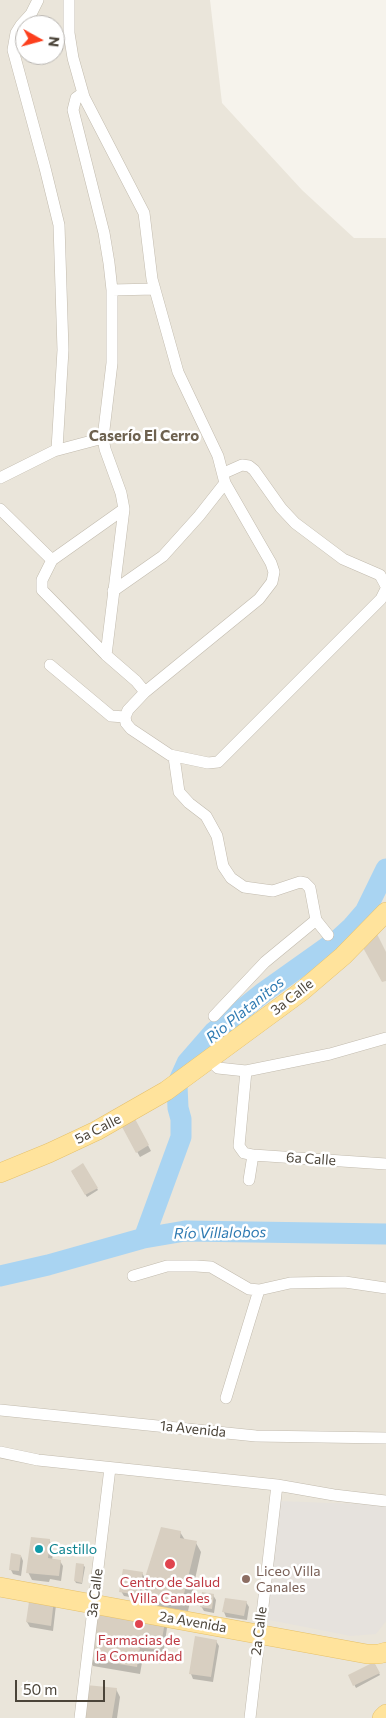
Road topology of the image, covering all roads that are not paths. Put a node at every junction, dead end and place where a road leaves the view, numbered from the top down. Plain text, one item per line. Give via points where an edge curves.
1 (38, 0) edge
2 (69, 0) edge
3 (83, 93) junction
4 (155, 289) junction
5 (112, 290) junction
6 (103, 438) junction
7 (57, 450) junction
8 (0, 478) edge
9 (224, 478) junction
10 (0, 509) edge
11 (124, 509) junction
12 (52, 560) junction
13 (386, 587) edge
14 (113, 590) junction
15 (106, 655) junction
16 (50, 665) dead end
17 (145, 692) junction
18 (125, 717) junction
19 (174, 757) junction
20 (386, 912) edge
21 (316, 920) junction
22 (328, 935) dead end
23 (214, 1016) dead end
24 (386, 1038) edge
25 (208, 1059) junction
26 (246, 1072) junction
27 (190, 1073) joint
28 (253, 1155) junction
29 (386, 1160) edge
30 (0, 1172) edge
31 (248, 1180) dead end
32 (133, 1276) dead end
33 (386, 1288) edge
34 (259, 1290) junction
35 (226, 1398) dead end
36 (0, 1410) edge
37 (386, 1438) edge
38 (0, 1452) edge
39 (110, 1468) junction
40 (277, 1485) junction
41 (386, 1502) edge
42 (0, 1588) edge
43 (94, 1605) junction
44 (258, 1634) junction
45 (386, 1652) edge
46 (386, 1714) edge
47 (80, 1718) edge
48 (250, 1718) edge
49 (382, 1718) edge

1 - 7 street via 16,33 12,50 59,225 63,350
2 - 3 street via 69,33
3 - 4 street via 144,213
3 - 5 street via 76,98 72,110 104,233
4 - 5 street
4 - 9 street via 178,372 218,456
5 - 6 street via 112,363
6 - 7 street
6 - 11 street
7 - 8 street
9 - 13 street via 242,465 249,466 295,524 344,559 380,575
9 - 14 street via 199,516 163,556
9 - 17 street via 272,563 272,582 259,599
10 - 12 street
11 - 12 street
11 - 14 street
12 - 15 street via 42,580 42,590
13 - 19 street via 381,598 222,759 208,763
14 - 15 street
15 - 17 street
16 - 18 street via 111,716
17 - 18 street
18 - 19 street via 131,728
19 - 21 street via 179,792 206,816 217,836 223,866 231,878 244,887 273,891 305,883 310,888
20 - 25 main road, 3a Calle via 343,956 302,991
21 - 22 street
21 - 23 street via 265,962
24 - 26 street
25 - 26 street via 218,1068
25 - 27 main road, 3a Calle
26 - 28 street, 6a Calle via 239,1146 244,1153
27 - 30 main road, 5a Calle via 166,1091 96,1131
28 - 29 street, 6a Calle
28 - 31 street
32 - 34 street via 167,1266 211,1267 249,1289
33 - 34 street via 345,1282 290,1283
34 - 35 street
36 - 37 street, 1a Avenida via 256,1436
38 - 39 street
39 - 40 street
39 - 43 street, 3a Calle
40 - 41 street
40 - 44 street, 2a Calle
42 - 43 main road, 2a Avenida
43 - 44 main road, 2a Avenida
43 - 47 street, 3a Calle
44 - 45 main road, 2a Avenida via 367,1654
44 - 48 street, 2a Calle
46 - 49 main road

